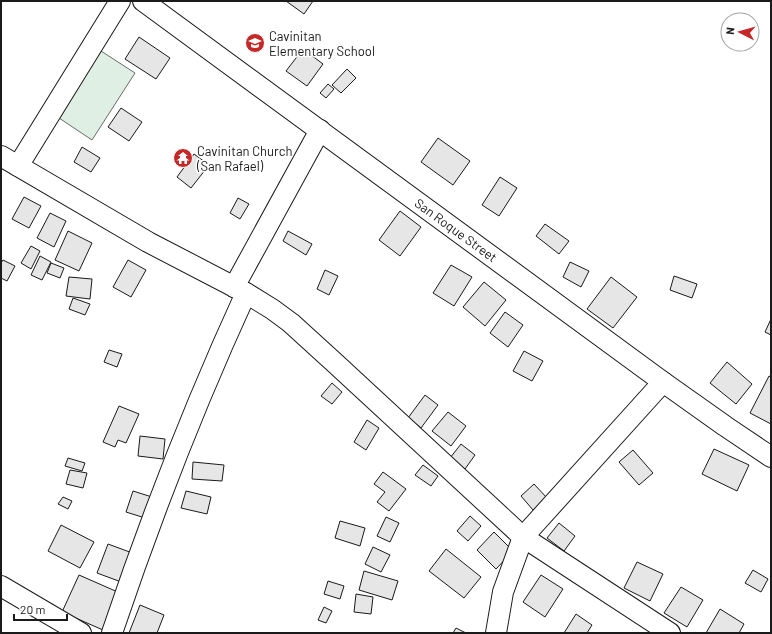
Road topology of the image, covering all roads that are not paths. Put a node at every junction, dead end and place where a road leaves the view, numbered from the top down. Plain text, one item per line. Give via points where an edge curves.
1 (120, 1) edge
2 (143, 1) edge
3 (320, 130) junction
4 (1, 156) edge
5 (18, 166) junction
6 (240, 290) junction
7 (663, 382) junction
8 (771, 457) edge
9 (523, 537) junction
10 (1, 586) edge
11 (81, 633) edge
12 (112, 633) edge
13 (496, 633) edge
14 (670, 633) edge

1 - 5 street
2 - 3 street, San Roque Street
3 - 6 street
3 - 7 street, San Roque Street
4 - 5 street
5 - 6 street via 148,242
6 - 9 street via 291,323
6 - 12 street via 144,540
7 - 8 street, San Roque Street
7 - 9 street
9 - 13 street via 504,592
9 - 14 street
10 - 11 street

